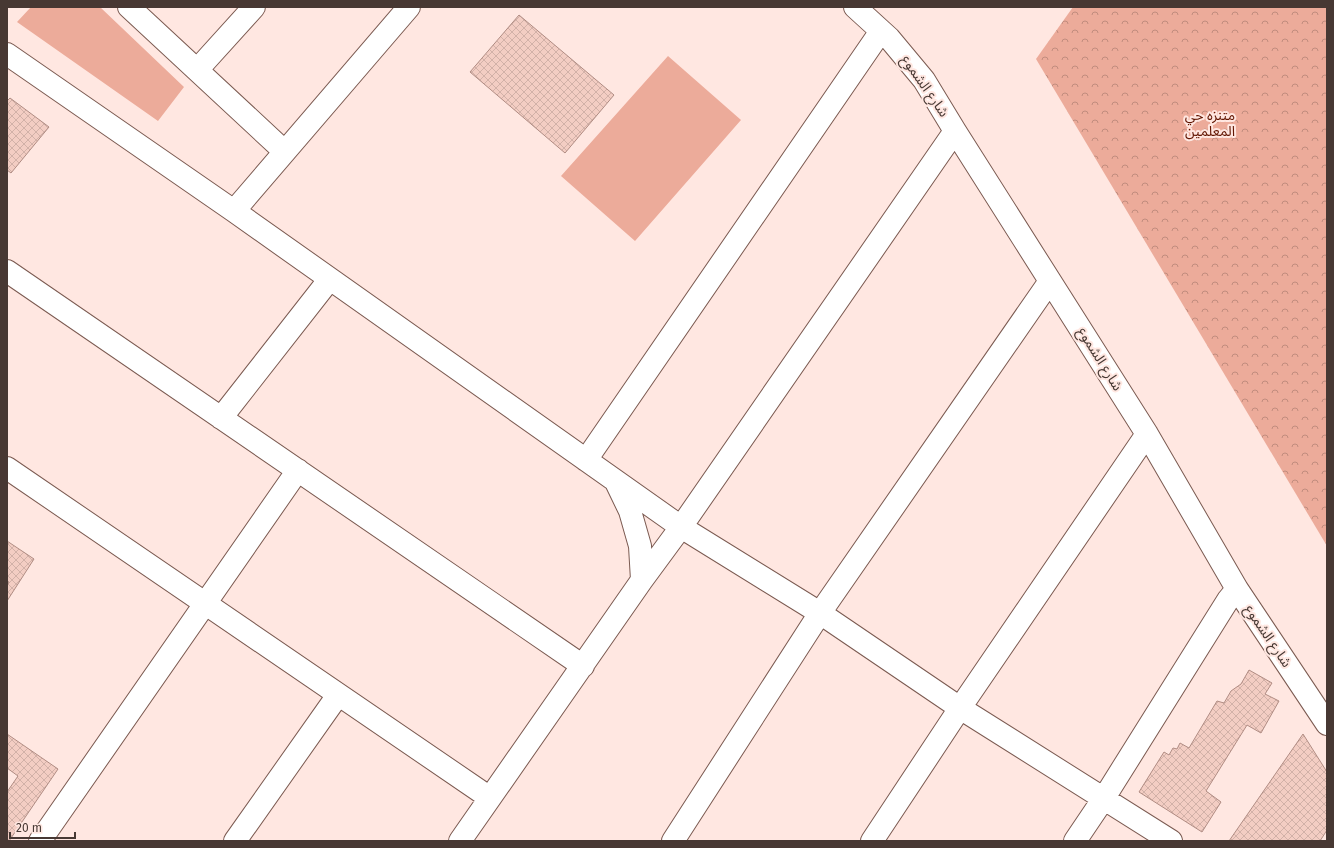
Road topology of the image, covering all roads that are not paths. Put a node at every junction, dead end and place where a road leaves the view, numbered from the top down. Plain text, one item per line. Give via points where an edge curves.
1 (130, 7) edge
2 (254, 7) edge
3 (408, 7) edge
4 (855, 7) edge
5 (881, 31) junction
6 (7, 54) edge
7 (197, 70) junction
8 (955, 131) junction
9 (284, 151) junction
10 (234, 211) junction
11 (7, 271) edge
12 (329, 280) junction
13 (1050, 281) junction
14 (222, 418) junction
15 (1147, 434) junction
16 (586, 460) junction
17 (7, 468) edge
18 (298, 470) junction
19 (615, 480) junction
20 (681, 527) junction
21 (642, 580) junction
22 (1237, 589) junction
23 (205, 604) junction
24 (820, 613) junction
25 (583, 666) junction
26 (338, 695) junction
27 (960, 708) junction
28 (1327, 724) edge
29 (490, 798) junction
30 (1104, 798) junction
31 (40, 841) edge
32 (236, 841) edge
33 (460, 841) edge
34 (673, 841) edge
35 (872, 841) edge
36 (1075, 841) edge
37 (1171, 841) edge

1 - 7 street
2 - 7 street
3 - 9 street
4 - 5 street, شارع الشموع
5 - 8 street, شارع الشموع via 924,80
5 - 16 street
6 - 10 street
7 - 9 street
8 - 13 street, شارع الشموع
8 - 20 street
9 - 10 street
10 - 12 street
11 - 14 street
12 - 14 street
12 - 16 street
13 - 15 street, شارع الشموع
13 - 24 street
14 - 18 street
15 - 22 street, شارع الشموع
15 - 27 street
16 - 19 street
17 - 23 street
18 - 23 street
18 - 25 street
19 - 20 street
19 - 21 street via 630,511 640,546
20 - 21 street
20 - 24 street
21 - 25 street
22 - 28 street, شارع الشموع
22 - 30 street
23 - 26 street
23 - 31 street
24 - 27 street
24 - 34 street
25 - 29 street
26 - 29 street
26 - 32 street
27 - 30 street
27 - 35 street
29 - 33 street
30 - 36 street
30 - 37 street

